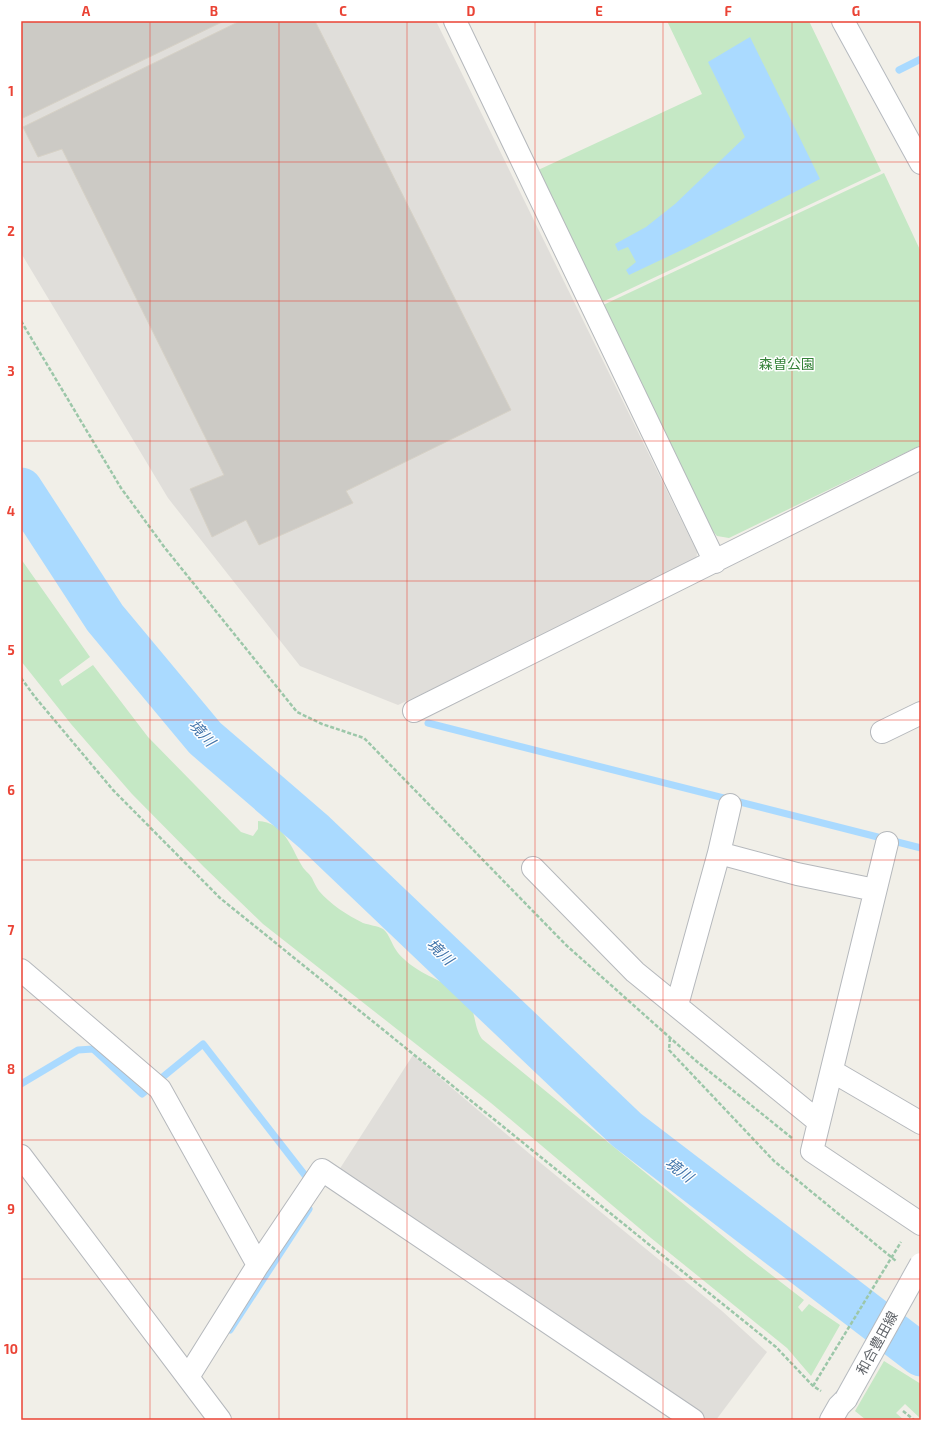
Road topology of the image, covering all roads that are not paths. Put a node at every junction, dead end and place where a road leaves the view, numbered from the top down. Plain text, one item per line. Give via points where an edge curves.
1 (455, 21) edge
2 (843, 21) edge
3 (921, 164) edge
4 (921, 458) edge
5 (715, 562) junction
6 (414, 711) dead end
7 (921, 713) edge
8 (882, 732) dead end
9 (730, 805) dead end
10 (887, 843) dead end
11 (719, 853) junction
12 (533, 868) dead end
13 (875, 890) junction
14 (21, 970) edge
15 (677, 1005) junction
16 (832, 1071) junction
17 (819, 1122) junction
18 (921, 1123) edge
19 (21, 1156) edge
20 (921, 1224) edge
21 (258, 1265) junction
22 (912, 1265) edge
23 (188, 1377) junction
24 (839, 1408) edge
25 (220, 1420) edge
26 (693, 1420) edge

1 - 5 street
2 - 3 street
4 - 5 street
5 - 6 street
7 - 8 street
9 - 11 street
10 - 13 street
11 - 13 street via 797,874
11 - 15 street
12 - 15 street via 635,972
13 - 16 street
14 - 21 street via 160,1089
15 - 17 street
16 - 17 street
16 - 18 street
17 - 20 street via 812,1151
19 - 23 street
21 - 23 street
21 - 26 street via 322,1170
22 - 24 street, 和合豊田線, bridge
23 - 25 street

